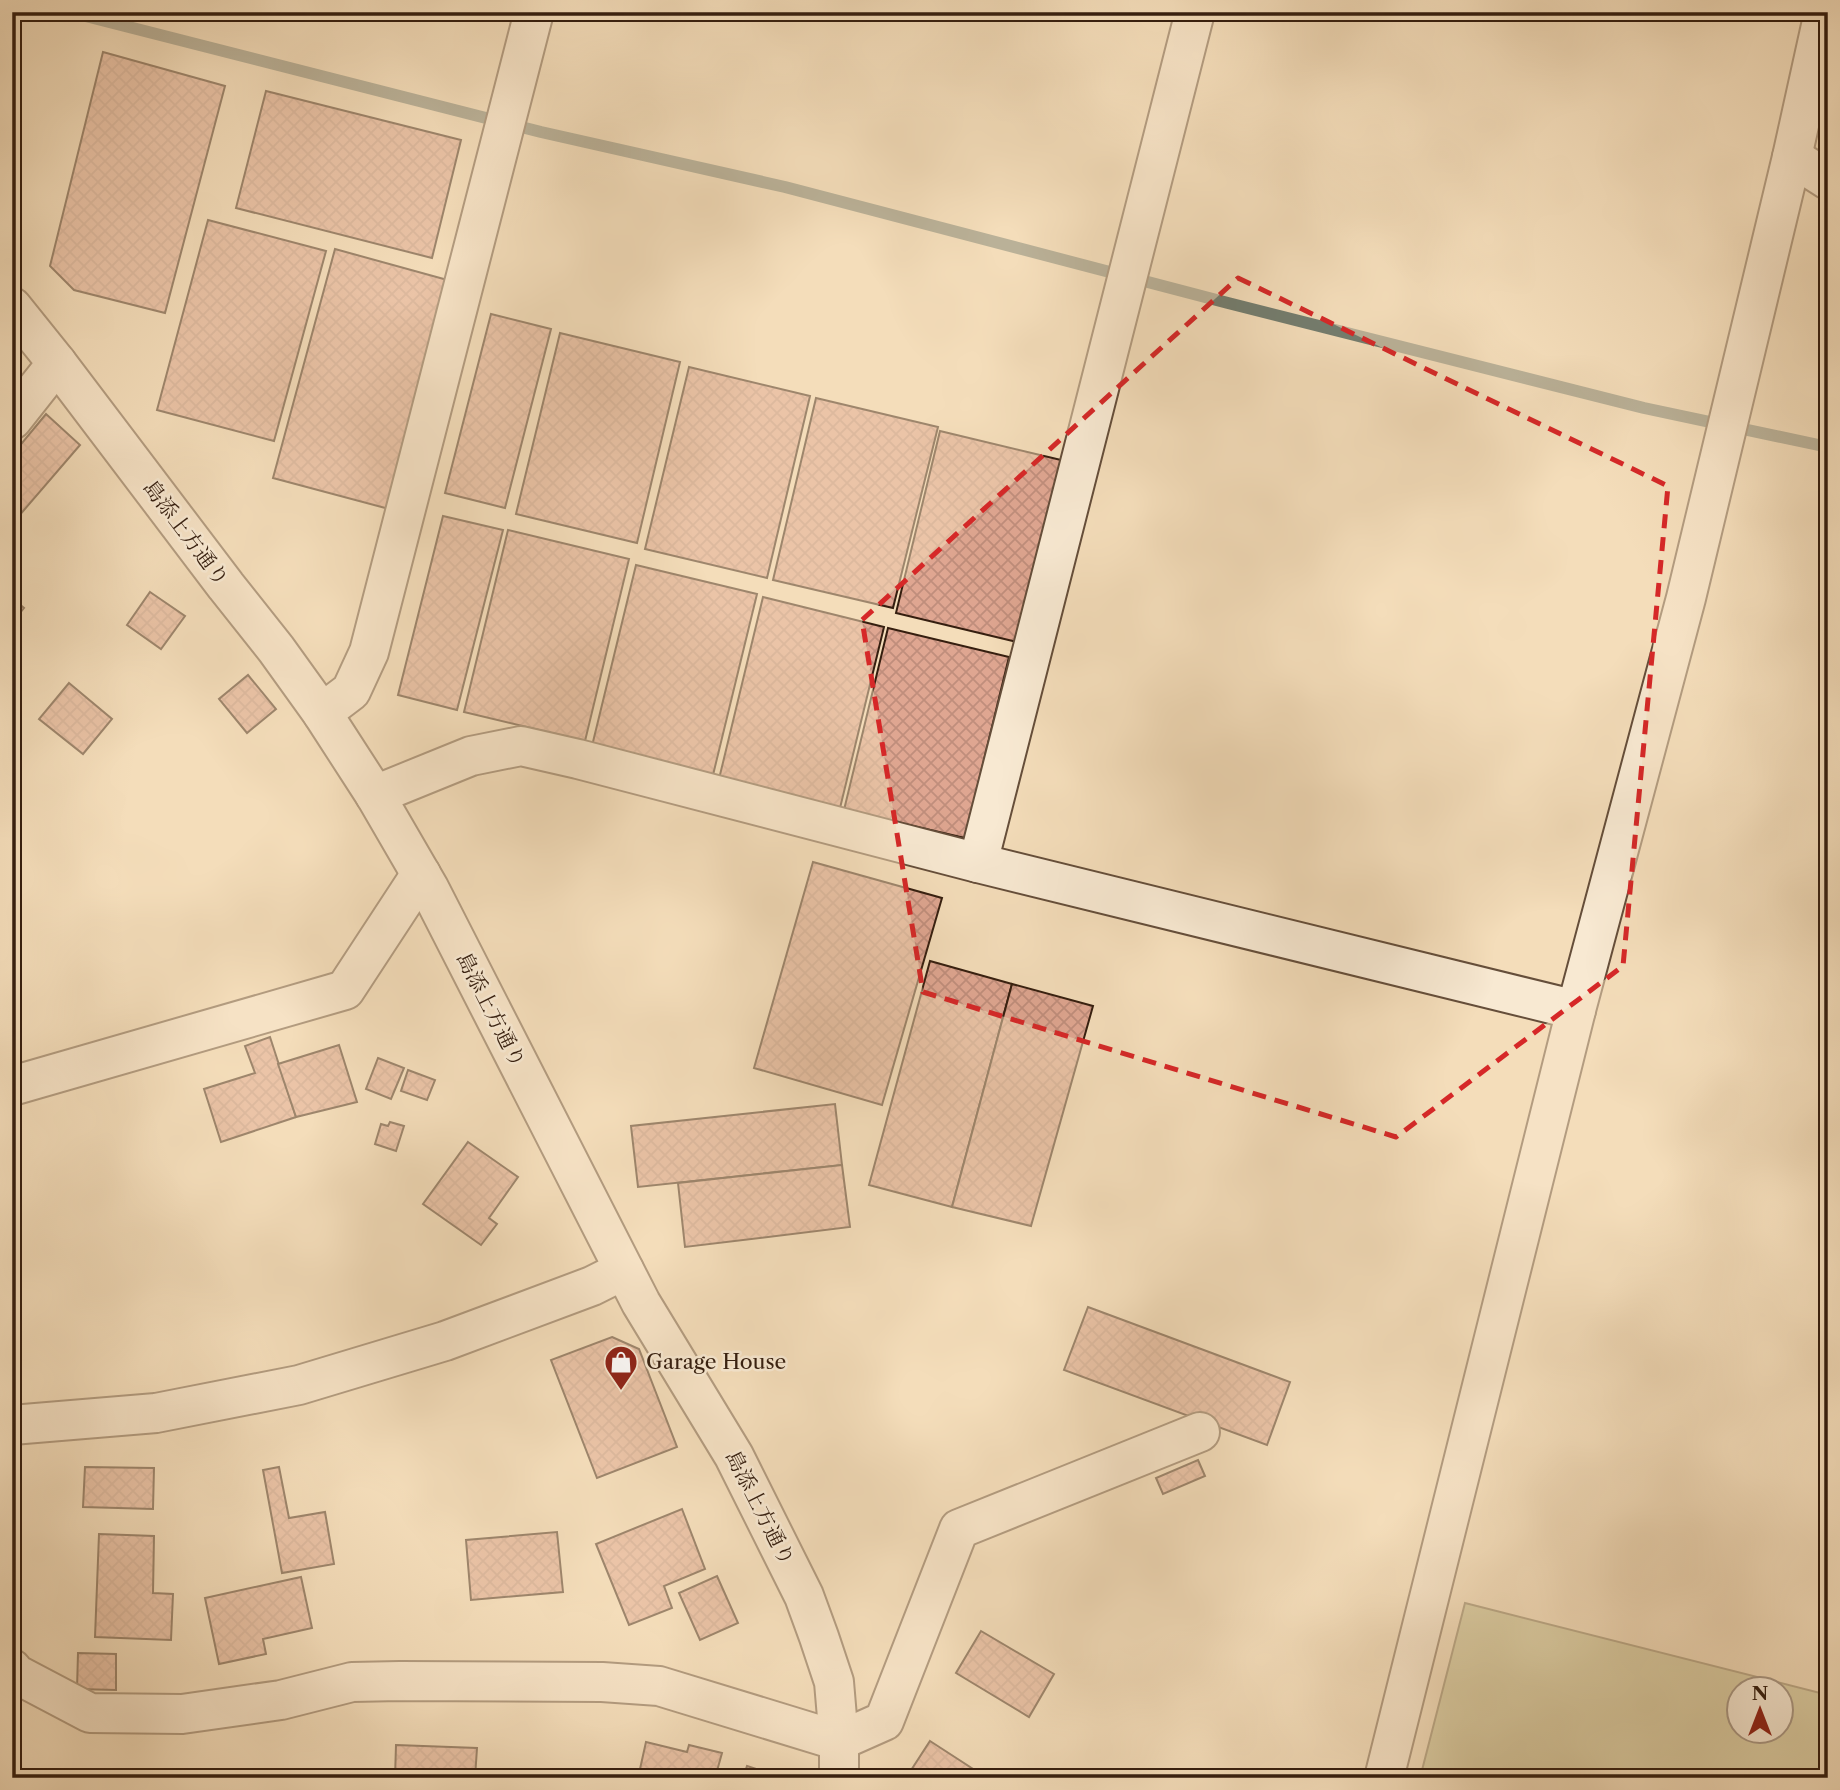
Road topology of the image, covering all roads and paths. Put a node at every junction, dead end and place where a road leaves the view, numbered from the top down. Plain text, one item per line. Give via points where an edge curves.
1 (534, 12) edge
2 (1195, 12) edge
3 (1824, 12) edge
4 (1817, 170) edge
5 (12, 307) edge
6 (57, 363) junction
7 (12, 420) edge
8 (323, 713) junction
9 (375, 795) junction
10 (978, 863) junction
11 (421, 874) junction
12 (1576, 1010) junction
13 (12, 1086) edge
14 (624, 1270) junction
15 (12, 1425) edge
16 (1200, 1432) dead end
17 (12, 1669) edge
18 (839, 1759) edge
19 (1384, 1778) edge

1 - 8 street via 369,652 351,691
2 - 10 street
3 - 4 street
4 - 12 street via 1686,598
5 - 6 street, 島添上方通り
6 - 7 street
6 - 8 street, 島添上方通り
8 - 9 street, 島添上方通り
9 - 10 street via 471,756 522,746
9 - 11 street, 島添上方通り
10 - 12 street
11 - 13 street via 345,990
11 - 14 street, 島添上方通り
12 - 19 street
14 - 15 street via 445,1341 299,1385 156,1413
14 - 18 street, 島添上方通り via 734,1456 804,1595 834,1682
16 - 18 street via 959,1529 884,1721
17 - 18 street via 90,1713 182,1714 281,1700 352,1682 659,1686

